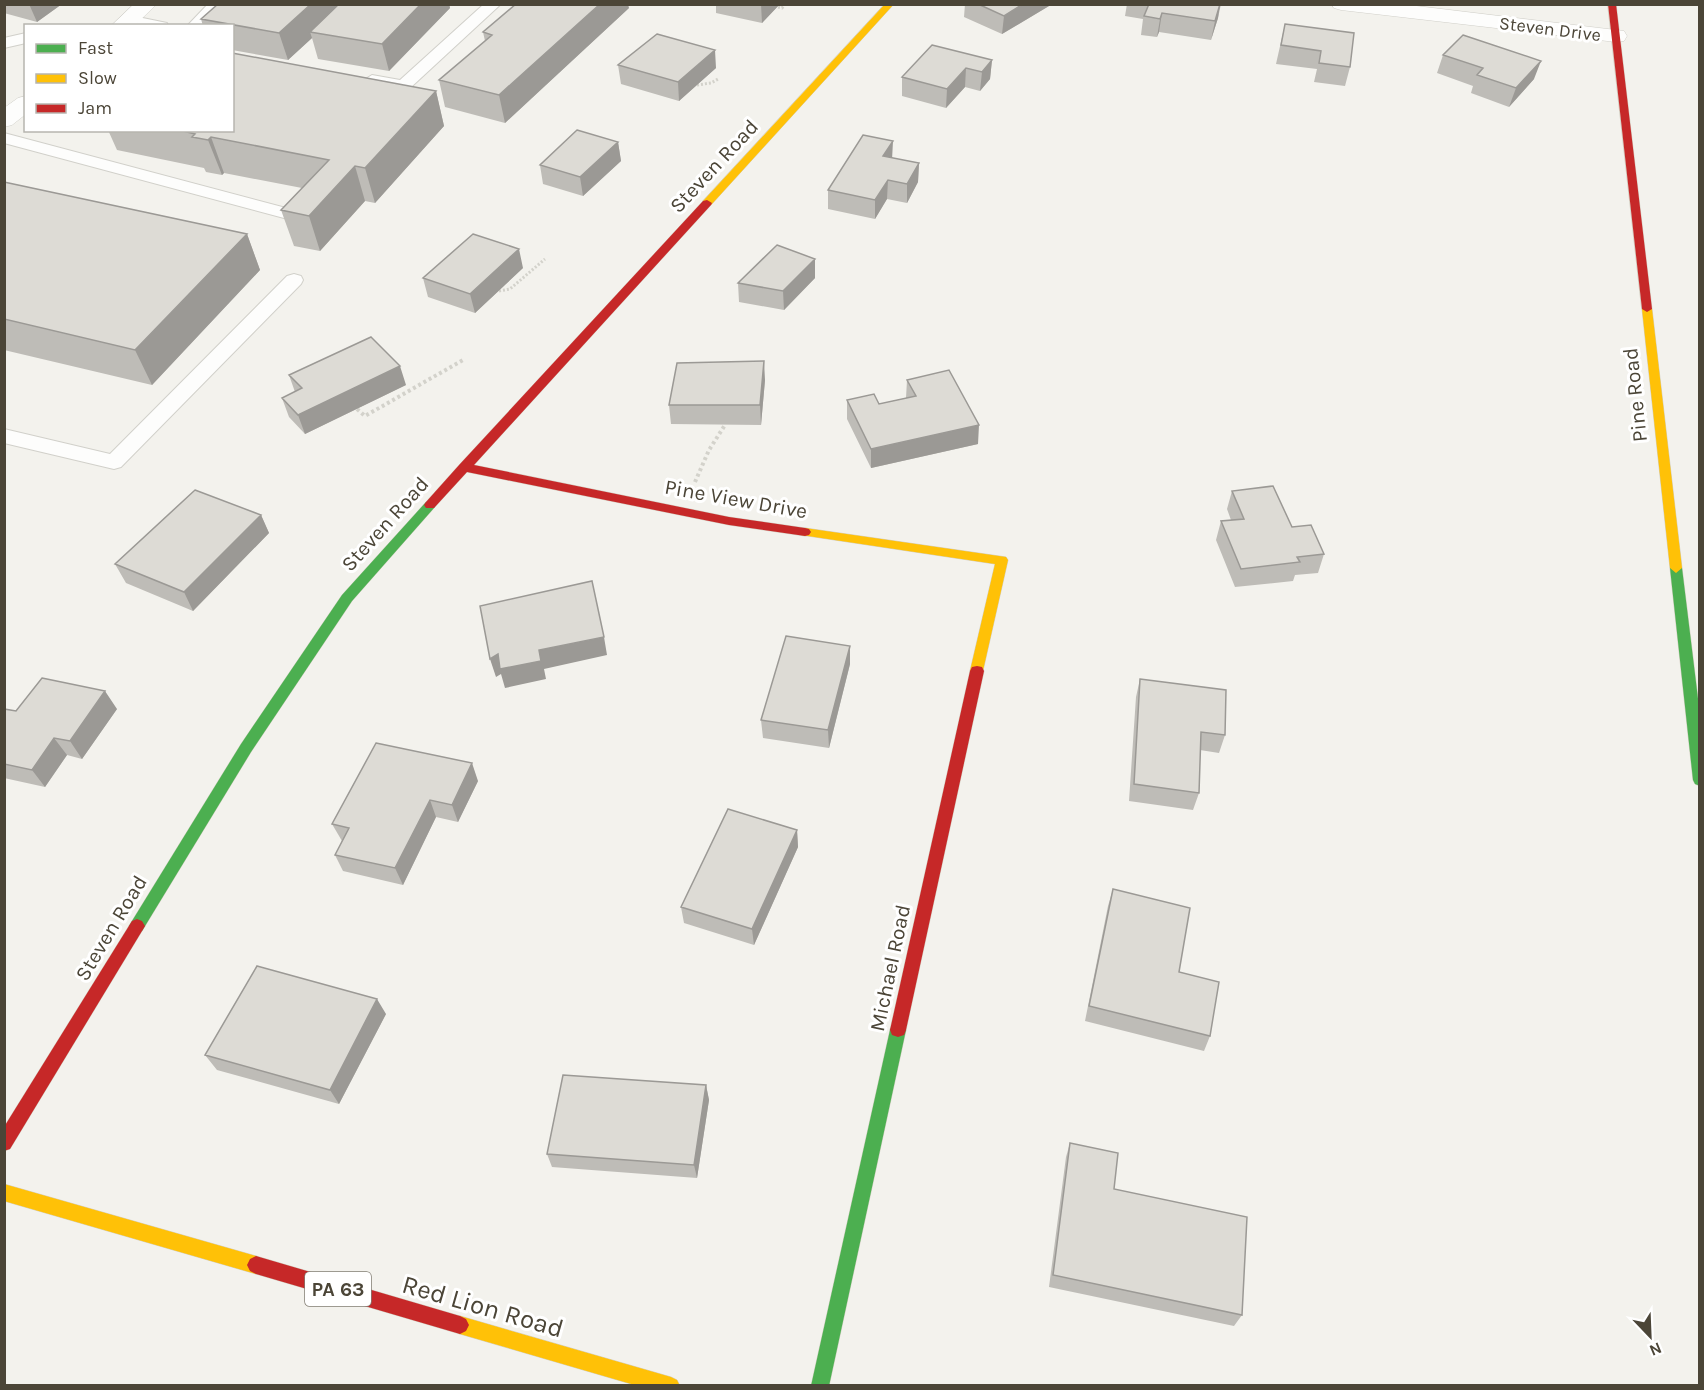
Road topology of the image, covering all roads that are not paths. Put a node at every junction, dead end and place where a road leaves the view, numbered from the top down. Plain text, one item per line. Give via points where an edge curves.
1 (147, 4) edge
2 (215, 4) edge
3 (494, 4) edge
4 (890, 4) edge
5 (1341, 4) edge
6 (1612, 4) edge
7 (125, 22) edge
8 (143, 24) edge
9 (196, 24) edge
10 (22, 31) edge
11 (1616, 36) junction
12 (4, 43) edge
13 (360, 78) edge
14 (4, 138) edge
15 (299, 217) edge
16 (294, 280) dead end
17 (4, 436) edge
18 (464, 467) junction
19 (1002, 560) joint
20 (1700, 780) edge
21 (4, 1143) edge
22 (4, 1192) edge
23 (671, 1386) edge
24 (820, 1386) edge

1 - 7 street
2 - 9 lane via 218,5
3 - 13 lane via 403,86
4 - 18 street, Steven Road
5 - 11 street, Steven Drive
6 - 11 street, Pine Road
7 - 8 lane
10 - 12 lane
11 - 20 street, Pine Road
14 - 15 lane
16 - 17 lane via 114,462
18 - 19 street, Pine View Drive via 729,521
18 - 21 street, Steven Road via 347,598 246,748
19 - 24 street, Michael Road
22 - 23 street, Red Lion Road / PA 63

